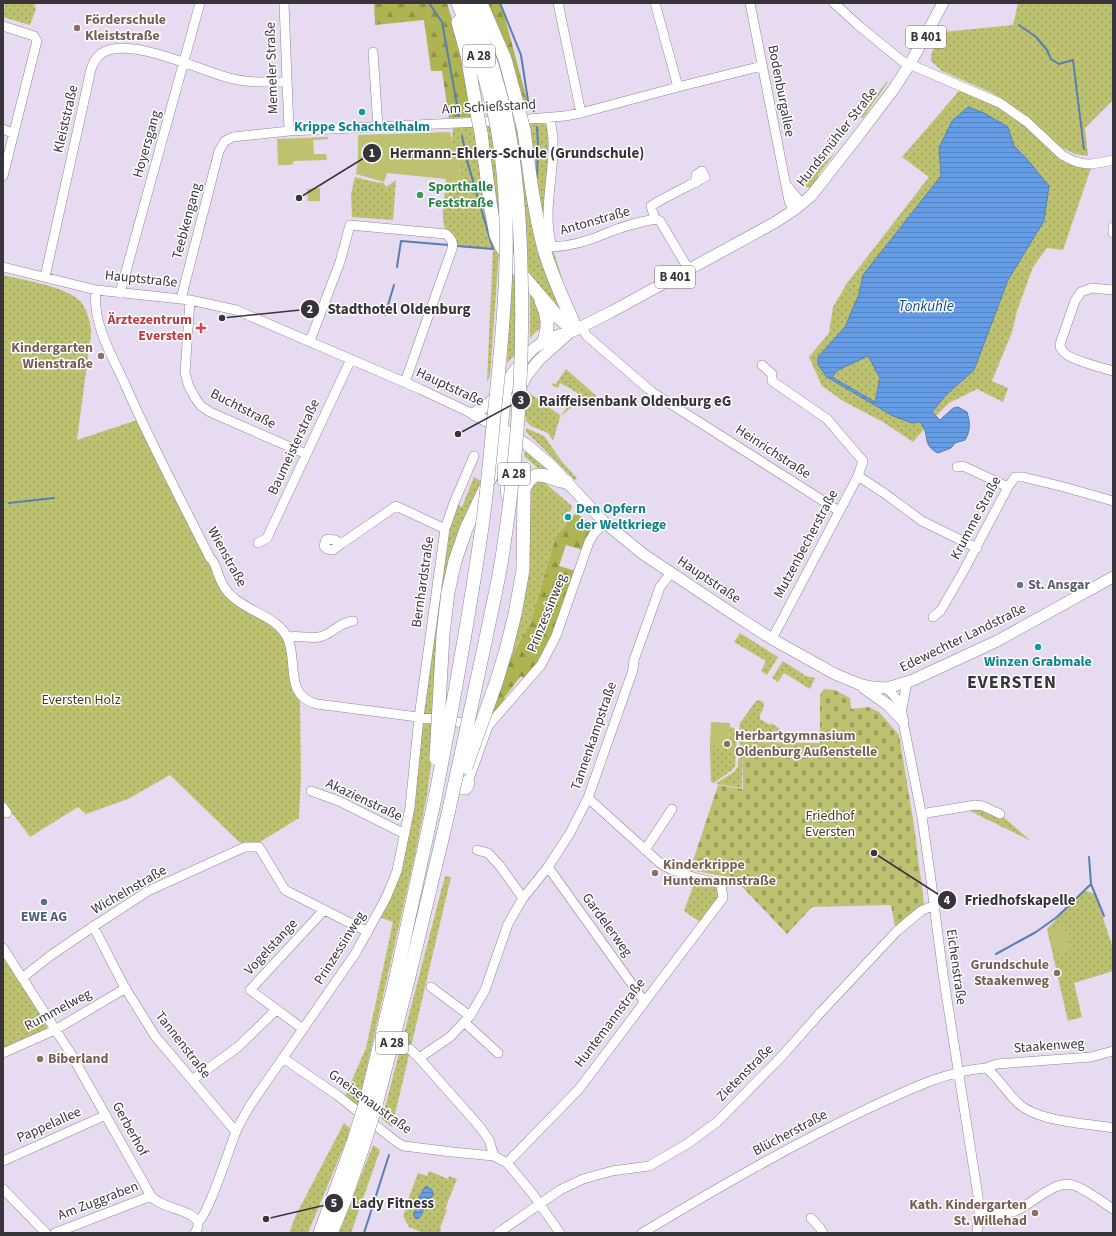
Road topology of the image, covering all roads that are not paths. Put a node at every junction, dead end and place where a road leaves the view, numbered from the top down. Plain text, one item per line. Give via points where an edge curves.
1 (200, 3) edge
2 (284, 3) edge
3 (454, 3) edge
4 (458, 3) edge
5 (469, 3) edge
6 (481, 3) edge
7 (558, 3) edge
8 (655, 3) edge
9 (750, 3) edge
10 (834, 3) edge
11 (943, 3) edge
12 (3, 26) edge
13 (373, 52) dead end
14 (185, 62) junction
15 (910, 64) junction
16 (762, 66) junction
17 (287, 82) junction
18 (678, 87) junction
19 (499, 111) junction
20 (581, 113) junction
21 (550, 118) junction
22 (378, 127) junction
23 (3, 129) edge
24 (289, 131) junction
25 (14, 134) junction
26 (219, 151) joint
27 (1113, 160) edge
28 (3, 176) edge
29 (696, 182) dead end
30 (798, 207) junction
31 (655, 219) junction
32 (1113, 227) edge
33 (1113, 233) edge
34 (3, 267) edge
35 (689, 270) junction
36 (45, 278) junction
37 (96, 290) junction
38 (536, 290) junction
39 (1113, 290) edge
40 (120, 293) junction
41 (186, 299) junction
42 (578, 331) junction
43 (310, 341) junction
44 (544, 341) junction
45 (351, 359) junction
46 (762, 365) dead end
47 (1113, 371) edge
48 (511, 376) junction
49 (405, 382) junction
50 (473, 414) junction
51 (506, 431) junction
52 (306, 454) junction
53 (474, 456) dead end
54 (960, 467) dead end
55 (858, 476) junction
56 (568, 482) junction
57 (1008, 487) junction
58 (1113, 501) edge
59 (839, 511) junction
60 (604, 522) junction
61 (444, 529) junction
62 (524, 541) junction
63 (258, 543) dead end
64 (341, 544) dead end
65 (977, 548) junction
66 (671, 573) junction
67 (1113, 577) edge
68 (933, 617) dead end
69 (354, 621) dead end
70 (288, 637) junction
71 (772, 639) junction
72 (907, 682) junction
73 (859, 684) junction
74 (887, 688) junction
75 (885, 703) junction
76 (902, 708) junction
77 (419, 717) junction
78 (903, 721) junction
79 (488, 726) junction
80 (469, 779) dead end
81 (311, 791) dead end
82 (435, 798) junction
83 (588, 798) junction
84 (672, 809) dead end
85 (921, 814) junction
86 (1000, 814) dead end
87 (444, 831) junction
88 (405, 834) junction
89 (477, 850) dead end
90 (645, 850) junction
91 (548, 866) junction
92 (524, 898) junction
93 (934, 905) junction
94 (324, 910) junction
95 (93, 926) junction
96 (368, 932) junction
97 (3, 948) edge
98 (22, 978) junction
99 (430, 986) dead end
100 (126, 988) junction
101 (644, 1001) junction
102 (276, 1010) junction
103 (467, 1019) junction
104 (303, 1029) junction
105 (55, 1030) junction
106 (410, 1049) dead end
107 (1113, 1051) edge
108 (3, 1053) edge
109 (498, 1053) dead end
110 (283, 1058) junction
111 (420, 1058) junction
112 (986, 1068) junction
113 (958, 1072) junction
114 (192, 1080) junction
115 (371, 1103) junction
116 (106, 1115) junction
117 (1113, 1128) edge
118 (236, 1132) junction
119 (358, 1145) junction
120 (494, 1156) junction
121 (3, 1161) edge
122 (507, 1163) junction
123 (3, 1188) edge
124 (150, 1196) junction
125 (539, 1204) junction
126 (1113, 1209) edge
127 (979, 1213) junction
128 (811, 1218) dead end
129 (198, 1222) junction
130 (46, 1233) edge
131 (55, 1233) edge
132 (195, 1233) edge
133 (320, 1233) edge
134 (331, 1233) edge
135 (498, 1233) edge
136 (560, 1233) edge
137 (642, 1233) edge
138 (823, 1233) edge
139 (978, 1233) edge

1 - 14 street, Hoyersgang
2 - 17 street, Memeler Straße
3 - 38 highway, bridge via 467,55 496,236 509,259
4 - 19 highway, A 28
5 - 19 highway, A 28 via 492,65
6 - 42 highway, bridge via 505,59 520,111 544,248 557,287
7 - 20 street
8 - 18 street
9 - 16 street, Bodenburgallee
10 - 15 street via 902,61
11 - 15 main road, Hundsmühler Straße / B 401
12 - 25 street via 34,36 37,41
13 - 22 street
14 - 17 street, Kleiststraße via 239,80
14 - 36 street, Kleiststraße via 126,49 101,54 90,69
14 - 40 street, Hoyersgang
15 - 27 street via 1000,103 1071,160 1092,165
15 - 30 main road, Hundsmühler Straße / B 401 via 858,136
16 - 18 street, Am Schießstand
16 - 30 street, Bodenburgallee via 786,184
17 - 24 street, Memeler Straße
18 - 20 street, Am Schießstand
19 - 82 highway, A 28, bridge via 497,128 507,219 503,340 481,534
19 - 87 highway, A 28, bridge via 510,132 521,267 521,378 516,447 504,547
20 - 21 street, Am Schießstand
21 - 22 street, Am Schießstand
21 - 31 street, Antonstraße via 553,142 548,227 552,247 568,246
22 - 24 street, Am Schießstand
23 - 25 street
24 - 26 street, Am Schießstand via 233,137 225,141
25 - 28 street
26 - 41 street, Teebkengang
29 - 31 street via 651,206
30 - 35 main road, Hundsmühler Straße / B 401
31 - 35 street via 660,221
32 - 33 street
34 - 36 street, Hauptstraße
35 - 42 main road, Hundsmühler Straße / B 401
36 - 37 street, Hauptstraße
37 - 40 street, Hauptstraße
37 - 70 street, Wienstraße via 96,308 109,348 140,419 223,585 232,596 277,624
38 - 42 highway via 563,321
38 - 44 highway via 548,322
39 - 47 street via 1092,288 1081,292 1060,346 1068,356
40 - 41 street, Hauptstraße
41 - 43 street, Hauptstraße via 236,310
41 - 52 street, Buchtstraße via 185,373 196,400 210,412
42 - 44 main road, Hundsmühler Straße / B 401 via 558,334
42 - 51 main road, Hundsmühler Straße via 546,352 527,375
42 - 59 street, Heinrichstraße via 652,392
43 - 45 street, Hauptstraße
43 - 49 street via 340,262 350,225 444,233 450,237 452,249
44 - 48 main road, Hundsmühler Straße / B 401 via 524,358
45 - 49 street, Hauptstraße
45 - 52 street, Baumeisterstraße
46 - 55 street, Mutzenbecherstraße via 772,374 772,381 827,419 863,461
48 - 50 main road, Hundsmühler Straße via 487,406
48 - 51 main road, Hundsmühler Straße / B 401 via 506,392
49 - 50 street, Hauptstraße
50 - 51 main road, Hauptstraße
51 - 56 main road, Hauptstraße via 536,452
51 - 62 highway via 507,492
51 - 82 highway, bridge via 487,487 466,529 455,560 448,592 442,634
52 - 63 street, Baumeisterstraße via 267,538
53 - 61 street, Bernhardstraße
54 - 57 street
55 - 59 street, Mutzenbecherstraße
55 - 65 street via 922,521
56 - 60 main road, Hauptstraße
56 - 62 highway via 540,475 533,476 528,482 523,496
57 - 58 street, Krumme Straße via 1015,477 1023,477
57 - 65 street, Krumme Straße
59 - 71 street, Mutzenbecherstraße
60 - 66 main road, Hauptstraße
60 - 79 street, Prinzessinweg via 589,542 546,658
61 - 64 street via 396,506
61 - 77 street, Bernhardstraße
62 - 87 highway, bridge via 520,586 506,650 456,803
65 - 68 street, Krumme Straße via 941,610
66 - 71 main road, Hauptstraße
66 - 83 street, Tannenkampstraße via 660,587
67 - 72 main road, Edewechter Landstraße via 997,641
69 - 70 street via 340,624 318,638
70 - 77 street via 296,687 298,693 306,700 317,704
71 - 73 main road, Hauptstraße via 835,674
72 - 74 main road, Edewechter Landstraße
72 - 76 street, Eichenstraße
73 - 74 main road, Hauptstraße
73 - 75 main road
74 - 75 main road
74 - 76 street
75 - 78 main road
76 - 78 street, Eichenstraße
77 - 79 street
77 - 88 street, Prinzessinweg
78 - 85 street, Eichenstraße
79 - 80 street, Prinzessinweg
81 - 88 street, Akazienstraße via 340,801
82 - 115 highway, A 28 via 384,1030
83 - 90 street
83 - 91 street, Tannenkampstraße via 570,833
84 - 90 street
85 - 86 street via 975,805
85 - 93 street, Eichenstraße
87 - 115 highway, A 28 via 404,996
88 - 96 street, Prinzessinweg via 397,872
89 - 92 street via 488,853
90 - 101 street, Huntemannstraße via 667,868 721,884 723,898
91 - 92 street, Tannenkampstraße
91 - 101 street, Gardelerweg
92 - 103 street, Tannenkampstraße via 508,924 487,987
93 - 113 street, Eichenstraße
93 - 125 street, Zietenstraße via 921,911 898,931 777,1062 717,1122 650,1166 612,1171 583,1179
94 - 95 street, Wichelnstraße via 285,890 260,847 245,847 148,891
94 - 96 street
94 - 102 street, Vogelstange via 250,990
95 - 98 street, Wichelnstraße
95 - 100 street, Tannenstraße
96 - 104 street, Prinzessinweg via 344,972
97 - 98 street, Gerberhof
98 - 105 street, Gerberhof
99 - 103 street
100 - 105 street, Rummelweg
100 - 114 street, Tannenstraße via 155,1036
101 - 122 street, Huntemannstraße via 579,1089
102 - 104 street, Vogelstange
102 - 114 street via 238,1047
103 - 109 street
103 - 111 street, Tannenkampstraße via 450,1037
104 - 110 street, Prinzessinweg
105 - 108 street, Rummelweg
105 - 116 street, Gerberhof
106 - 111 street
107 - 112 street, Staakenweg via 1091,1057 997,1064
110 - 118 street, Prinzessinweg via 251,1104
110 - 120 street, Gneisenaustraße via 404,1146
111 - 120 street via 480,1127 489,1140
112 - 113 street, Staakenweg
112 - 117 street via 994,1074 1017,1103 1037,1115
113 - 127 street, Eichenstraße
113 - 137 street, Blücherstraße via 916,1086 822,1130
114 - 118 street, Tannenstraße
115 - 119 highway, A 28, bridge
116 - 121 street, Pappelallee
116 - 124 street, Gerberhof
118 - 129 street, Prinzessinweg via 215,1189 203,1217
119 - 133 highway, A 28
119 - 134 highway, A 28 via 343,1205
120 - 122 street
122 - 125 street
123 - 130 street
124 - 129 street via 192,1216
124 - 131 street, Am Zuggraben
125 - 135 street, Zietenstraße
125 - 136 street
126 - 127 street via 1080,1188 1062,1184 1012,1212
127 - 139 street, Eichenstraße
128 - 138 street
129 - 132 street, Prinzessinweg

